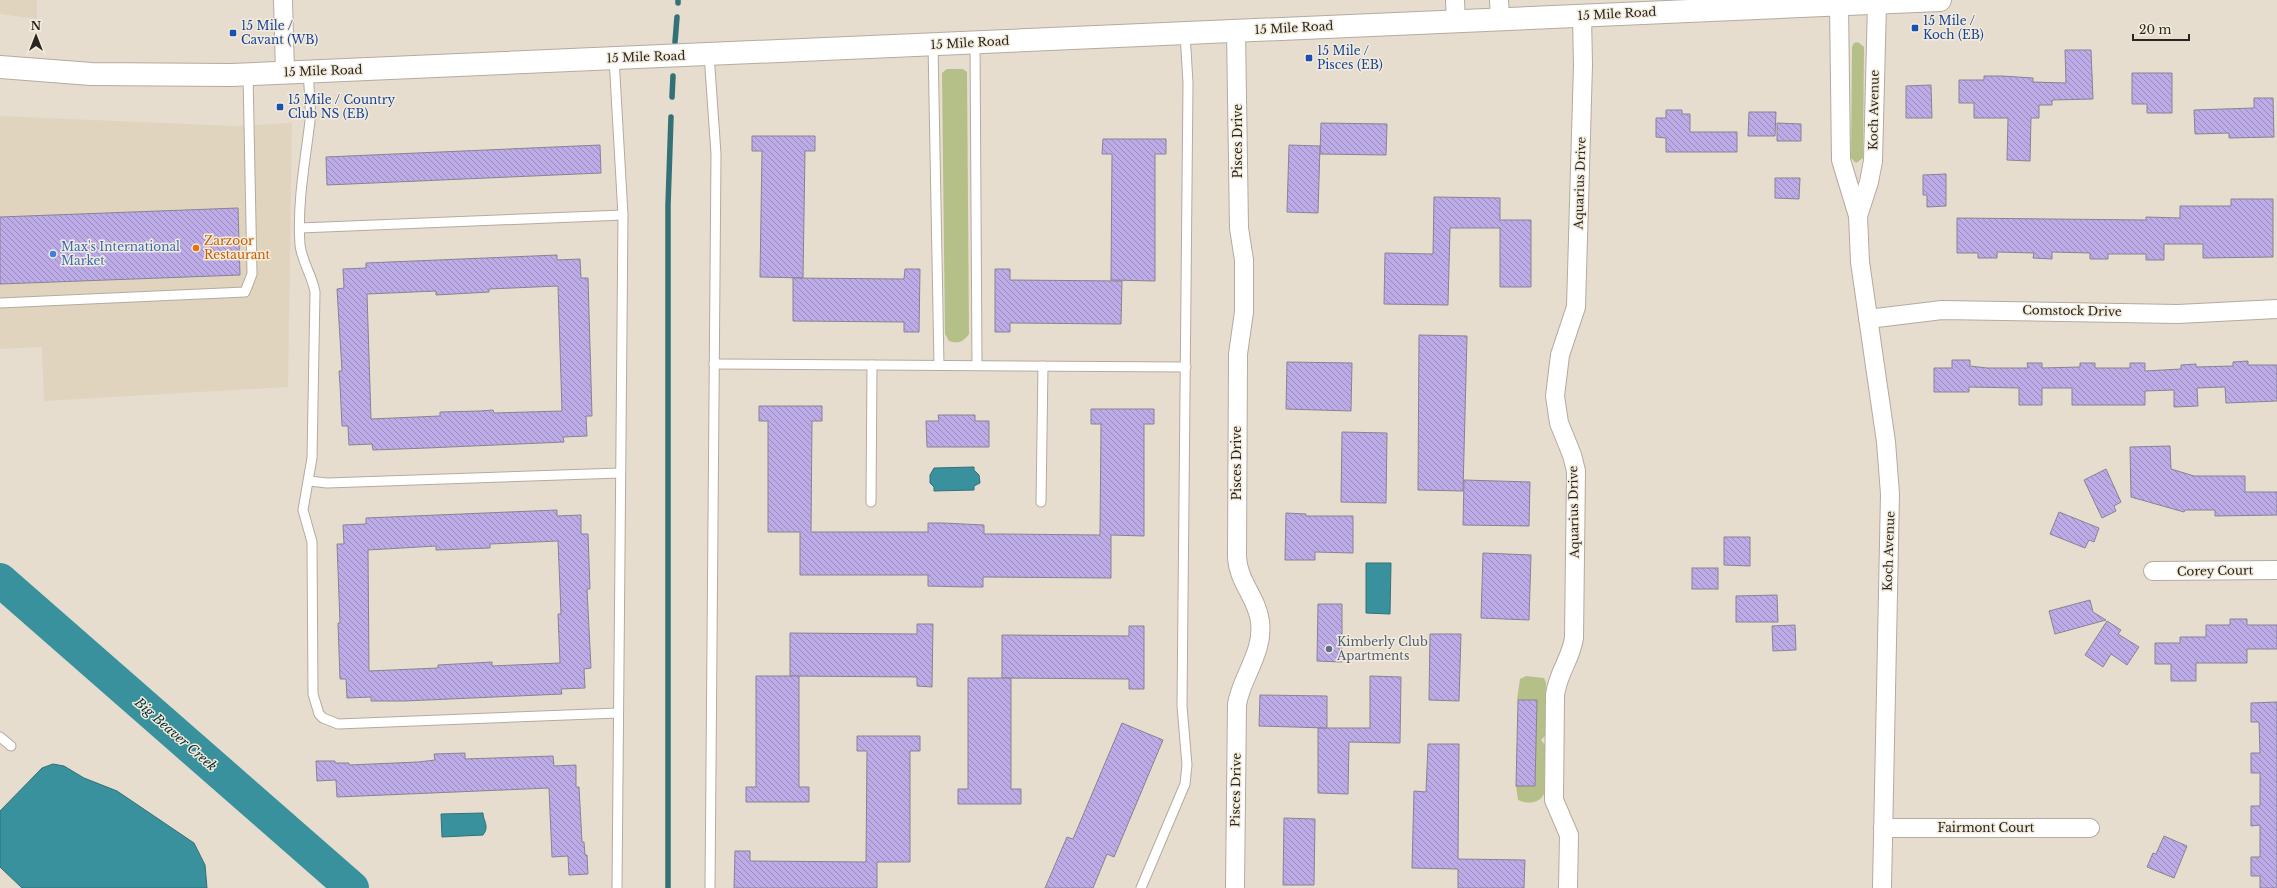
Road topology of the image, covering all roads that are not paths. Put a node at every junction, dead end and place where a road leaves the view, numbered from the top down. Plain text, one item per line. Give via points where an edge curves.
1 (283, 0) edge
2 (1455, 0) edge
3 (1940, 0) edge
4 (1908, 1) edge
5 (1877, 3) junction
6 (1839, 4) junction
7 (1500, 10) edge
8 (1582, 16) junction
9 (1456, 21) junction
10 (1236, 31) junction
11 (1186, 33) junction
12 (975, 42) junction
13 (933, 44) junction
14 (709, 54) junction
15 (614, 58) junction
16 (0, 67) edge
17 (308, 72) junction
18 (285, 73) junction
19 (248, 74) junction
20 (623, 215) junction
21 (1858, 216) junction
22 (300, 228) junction
23 (0, 303) edge
24 (2277, 309) edge
25 (1868, 319) junction
26 (714, 364) junction
27 (872, 365) junction
28 (939, 365) junction
29 (977, 365) junction
30 (1042, 366) junction
31 (1186, 367) junction
32 (620, 473) junction
33 (309, 481) junction
34 (871, 502) dead end
35 (1041, 502) dead end
36 (2277, 570) edge
37 (2154, 571) dead end
38 (618, 713) junction
39 (0, 737) edge
40 (11, 746) dead end
41 (1883, 828) junction
42 (2090, 828) dead end
43 (617, 888) edge
44 (710, 888) edge
45 (1141, 888) edge
46 (1235, 888) edge
47 (1568, 888) edge
48 (1882, 888) edge

1 - 18 street
2 - 9 street
3 - 4 main road, 15 Mile Road
4 - 5 main road, 15 Mile Road
5 - 6 main road, 15 Mile Road
5 - 21 street, Koch Avenue via 1873,161
6 - 8 main road, 15 Mile Road
6 - 21 street, Koch Avenue via 1841,160
7 - 8 main road, 15 Mile Road
7 - 9 main road, 15 Mile Road
8 - 47 street, Aquarius Drive via 1583,72 1576,307 1560,355 1556,396 1559,423 1574,459 1576,471 1574,638 1570,654 1557,680 1555,695 1554,800 1569,835
9 - 10 main road, 15 Mile Road
10 - 11 main road, 15 Mile Road
10 - 46 street, Pisces Drive via 1239,228 1244,260 1244,320 1238,354 1237,557 1239,574 1260,618 1261,631 1237,704
11 - 12 main road, 15 Mile Road
11 - 31 lane
12 - 13 main road, 15 Mile Road
12 - 29 lane
13 - 14 main road, 15 Mile Road
13 - 28 lane
14 - 15 main road, 15 Mile Road
14 - 26 lane via 716,154
15 - 17 main road, 15 Mile Road
15 - 20 lane
16 - 19 main road, 15 Mile Road via 91,74
17 - 18 main road, 15 Mile Road
17 - 22 lane via 310,119 304,157
18 - 19 main road, 15 Mile Road
19 - 23 lane via 252,274 245,292
20 - 22 lane
20 - 32 lane
21 - 25 street, Koch Avenue via 1860,262
22 - 33 lane via 302,256 315,292 312,458
24 - 25 street, Comstock Drive via 2178,314 1942,310
25 - 41 street, Koch Avenue via 1886,442 1890,494
26 - 27 lane
26 - 44 lane
27 - 28 lane
27 - 34 lane
28 - 29 lane
29 - 30 lane
30 - 31 lane
30 - 35 lane
31 - 45 lane via 1182,706 1187,765 1185,784
32 - 33 lane via 327,483
32 - 38 lane
33 - 38 lane via 303,510 312,542 313,694 319,714 323,718 338,724
36 - 37 street, Corey Court
38 - 43 lane
39 - 40 lane
41 - 42 street, Fairmont Court
41 - 48 street, Koch Avenue

